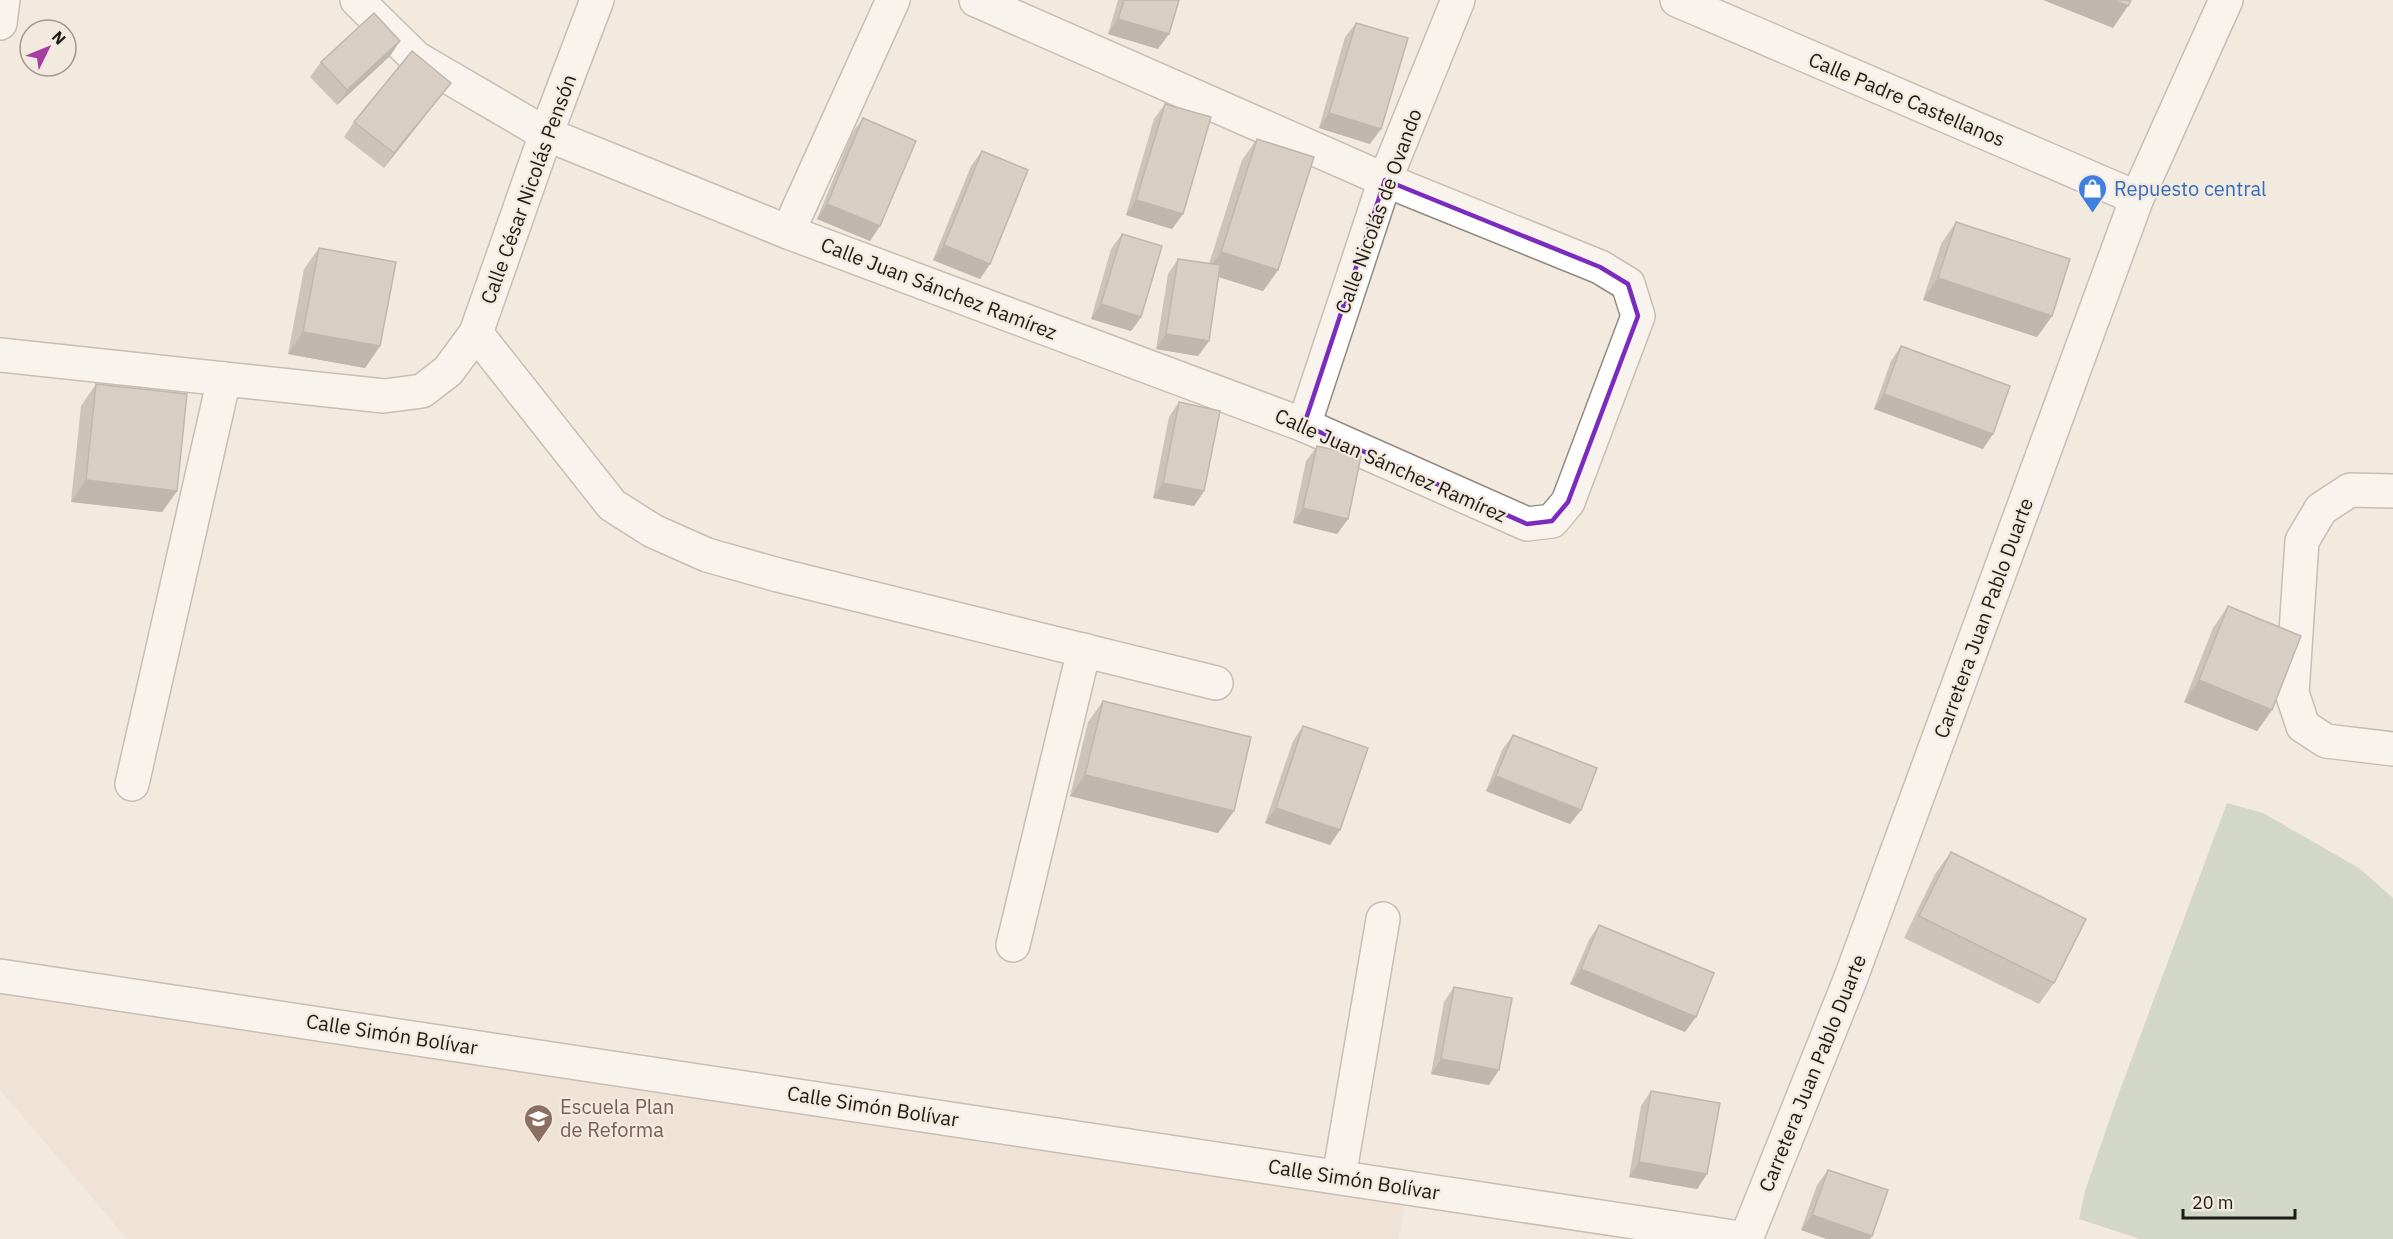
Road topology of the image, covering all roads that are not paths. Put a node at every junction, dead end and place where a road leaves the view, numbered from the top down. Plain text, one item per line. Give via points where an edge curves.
1 (3, 0) edge
2 (357, 0) edge
3 (597, 0) edge
4 (893, 0) edge
5 (976, 0) edge
6 (1458, 0) edge
7 (1677, 0) edge
8 (2226, 0) edge
9 (0, 23) edge
10 (546, 134) junction
11 (1385, 180) junction
12 (2138, 198) junction
13 (788, 232) junction
14 (476, 333) junction
15 (0, 355) edge
16 (224, 379) junction
17 (1304, 425) junction
18 (2393, 491) edge
19 (1084, 650) junction
20 (1216, 683) dead end
21 (2393, 748) edge
22 (132, 784) dead end
23 (1383, 919) dead end
24 (1012, 945) dead end
25 (0, 976) edge
26 (1339, 1177) junction
27 (1746, 1239) edge

1 - 9 street
2 - 10 street, Calle Juan Sánchez Ramírez via 416,58
3 - 10 street, Calle César Nicolás Pensón
4 - 13 street
5 - 11 street, Calle Juan Sánchez Ramírez
6 - 11 street, Calle Nicolás de Ovando
7 - 12 street, Calle Padre Castellanos
8 - 12 street, Carretera Juan Pablo Duarte
10 - 13 street, Calle Juan Sánchez Ramírez
10 - 14 street, Calle César Nicolás Pensón
11 - 17 street, Calle Nicolás de Ovando
11 - 17 street, Calle Juan Sánchez Ramírez via 1600,267 1628,284 1638,316 1568,502 1552,521 1527,524
12 - 27 street, Carretera Juan Pablo Duarte via 1850,980
13 - 17 street, Calle Juan Sánchez Ramírez
14 - 16 street, Calle César Nicolás Pensón via 448,371 422,391 384,396
14 - 19 street via 612,505 653,531 707,555
15 - 16 street, Calle César Nicolás Pensón
16 - 22 street
18 - 21 street via 2350,490 2321,509 2302,541 2292,693 2303,726 2326,741
19 - 20 street
19 - 24 street
23 - 26 street
25 - 26 street, Calle Simón Bolívar
26 - 27 street, Calle Simón Bolívar

